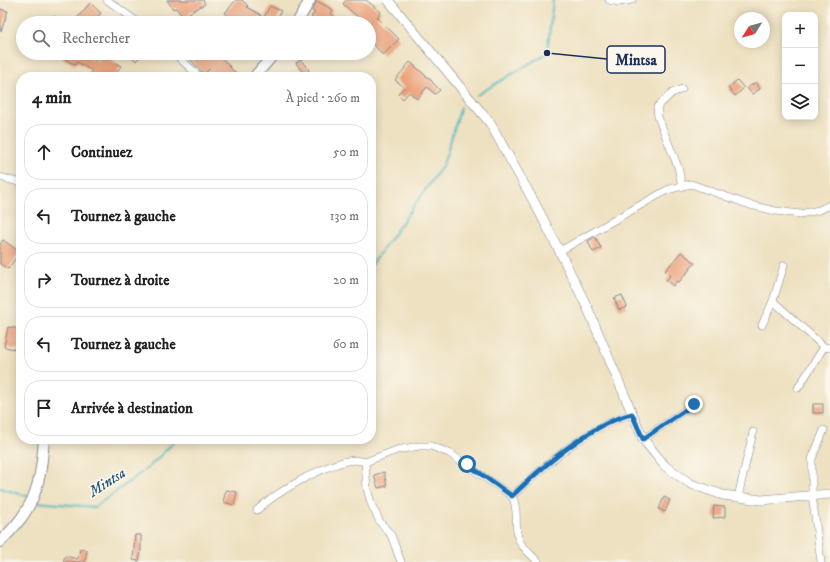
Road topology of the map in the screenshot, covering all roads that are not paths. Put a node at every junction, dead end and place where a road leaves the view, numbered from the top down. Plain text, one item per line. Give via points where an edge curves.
1 (107, 0) edge
2 (310, 0) edge
3 (388, 0) edge
4 (609, 0) edge
5 (632, 0) edge
6 (129, 16) edge
7 (301, 16) edge
8 (182, 60) edge
9 (269, 60) edge
10 (195, 72) edge
11 (258, 72) edge
12 (682, 89) dead end
13 (0, 177) edge
14 (16, 182) edge
15 (682, 186) junction
16 (830, 205) edge
17 (560, 251) junction
18 (784, 265) dead end
19 (773, 301) junction
20 (762, 325) dead end
21 (827, 348) edge
22 (798, 388) dead end
23 (694, 404) dead end
24 (632, 414) junction
25 (824, 430) dead end
26 (753, 432) dead end
27 (643, 439) junction
28 (44, 444) edge
29 (365, 462) junction
30 (830, 494) edge
31 (812, 495) junction
32 (512, 496) junction
33 (738, 497) junction
34 (257, 510) dead end
35 (0, 542) edge
36 (401, 562) edge
37 (538, 562) edge
38 (821, 562) edge

1 - 6 street
2 - 7 main road
3 - 17 street via 490,123
4 - 5 street
8 - 10 street
9 - 11 main road
12 - 15 street via 672,93 657,107 658,117 678,167
13 - 14 street
15 - 16 street via 691,184 750,205 784,212 800,214
15 - 17 street via 667,190
17 - 24 street via 588,309
18 - 19 street
19 - 20 street
19 - 21 street
21 - 22 street
23 - 27 street
24 - 27 street
24 - 32 street via 590,433 568,448
25 - 31 street via 812,459
26 - 33 street
27 - 33 street via 665,466 691,484 722,495
28 - 35 main road via 36,492 26,512
29 - 32 street via 397,450 431,446 450,453
29 - 34 street via 347,461 323,470 266,502
29 - 36 street via 367,488 372,506 380,522 391,535
30 - 31 street
31 - 33 street via 761,500
31 - 38 street
32 - 37 street via 516,502 516,529 520,542

